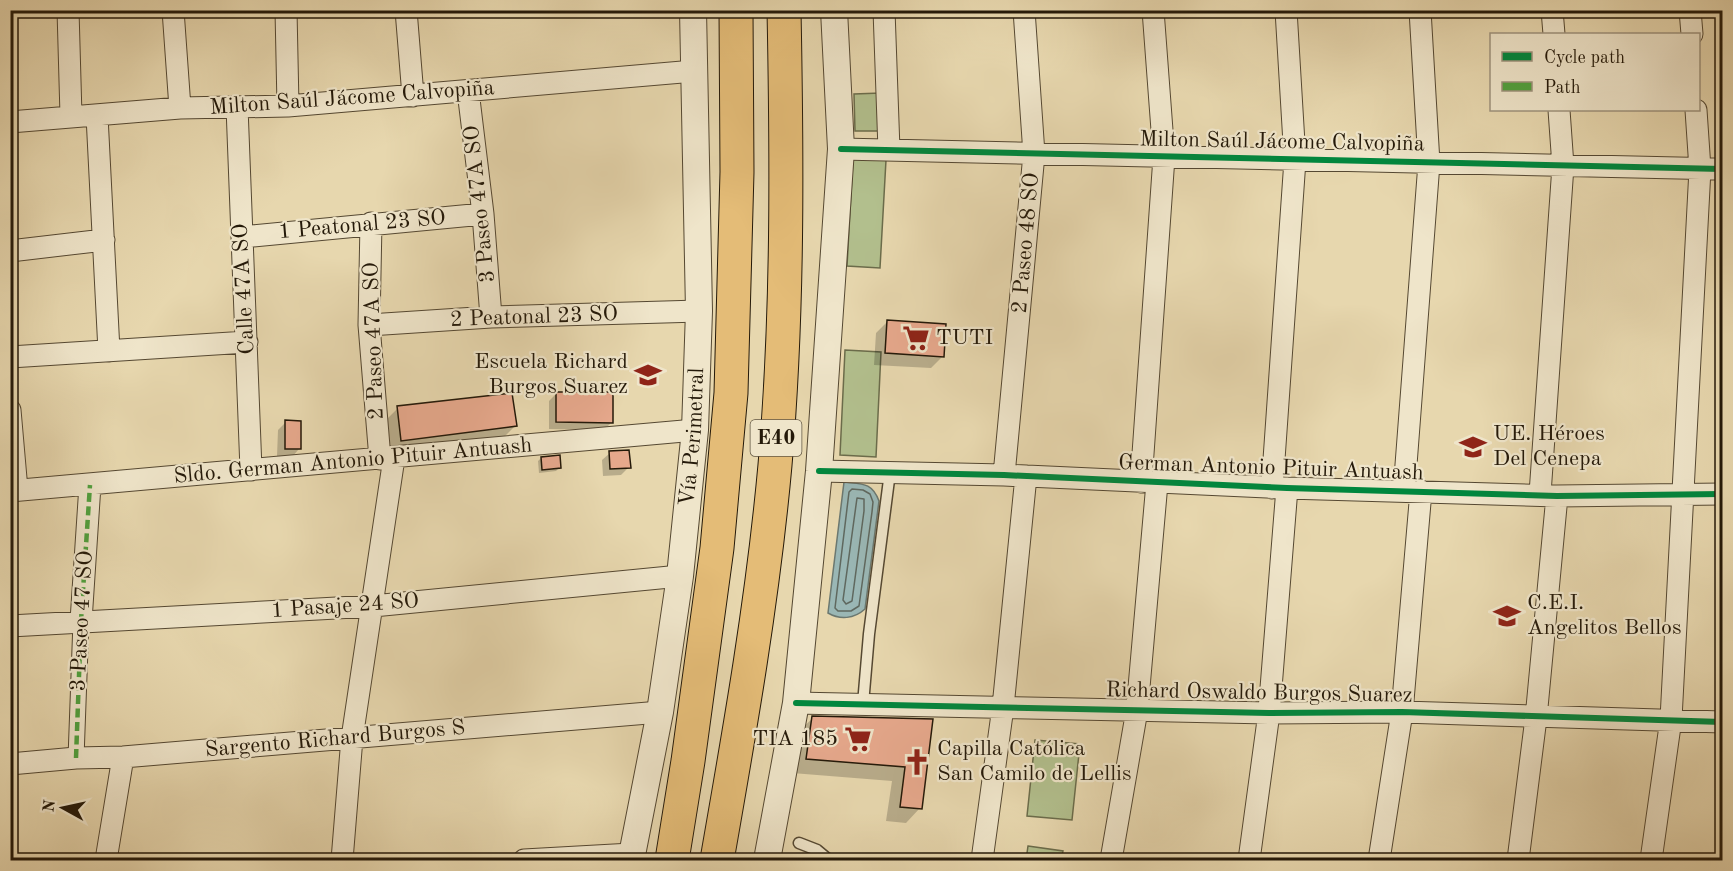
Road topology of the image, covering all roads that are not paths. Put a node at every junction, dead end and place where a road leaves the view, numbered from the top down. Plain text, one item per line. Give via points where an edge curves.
1 (68, 10) edge
2 (172, 10) edge
3 (286, 10) edge
4 (406, 10) edge
5 (693, 10) edge
6 (736, 10) edge
7 (784, 10) edge
8 (834, 10) edge
9 (884, 10) edge
10 (1024, 10) edge
11 (1153, 10) edge
12 (1286, 10) edge
13 (1420, 10) edge
14 (1552, 10) edge
15 (1690, 10) edge
16 (1554, 33) edge
17 (1692, 33) edge
18 (694, 71) junction
19 (468, 91) junction
20 (413, 96) junction
21 (288, 106) junction
22 (237, 107) junction
23 (180, 108) junction
24 (1559, 111) edge
25 (1696, 111) edge
26 (97, 116) junction
27 (71, 117) junction
28 (10, 122) edge
29 (841, 149) junction
30 (889, 150) junction
31 (1034, 154) junction
32 (1164, 157) junction
33 (1295, 160) junction
34 (1428, 164) junction
35 (1563, 166) junction
36 (1700, 169) junction
37 (1722, 169) edge
38 (483, 214) junction
39 (371, 223) junction
40 (242, 237) junction
41 (104, 240) junction
42 (10, 251) edge
43 (699, 311) junction
44 (491, 317) junction
45 (369, 325) junction
46 (247, 342) junction
47 (109, 351) junction
48 (10, 357) edge
49 (10, 410) edge
50 (695, 430) junction
51 (387, 458) junction
52 (251, 470) junction
53 (819, 471) junction
54 (890, 472) junction
55 (1004, 475) junction
56 (1026, 476) junction
57 (1149, 483) junction
58 (90, 485) junction
59 (1279, 488) junction
60 (14, 490) edge
61 (1413, 491) junction
62 (1683, 494) junction
63 (1722, 494) edge
64 (1548, 495) junction
65 (680, 576) junction
66 (373, 606) junction
67 (81, 621) junction
68 (10, 626) edge
69 (796, 703) junction
70 (863, 704) junction
71 (1003, 707) junction
72 (1137, 710) junction
73 (660, 712) junction
74 (1401, 712) junction
75 (1269, 713) junction
76 (1536, 718) junction
77 (1671, 719) junction
78 (1722, 722) edge
79 (352, 738) junction
80 (123, 757) junction
81 (76, 758) junction
82 (10, 764) edge
83 (799, 843) dead end
84 (631, 857) edge
85 (106, 861) edge
86 (342, 861) edge
87 (524, 861) edge
88 (672, 861) edge
89 (717, 861) edge
90 (767, 861) edge
91 (829, 861) edge
92 (982, 861) edge
93 (1111, 861) edge
94 (1249, 861) edge
95 (1379, 861) edge
96 (1518, 861) edge
97 (1651, 861) edge

1 - 27 street
2 - 23 street
3 - 21 street
4 - 20 street
5 - 18 street, Vía Perimetral
6 - 88 highway, Vía Perimetral / E40 via 737,172 731,393 717,548
7 - 89 highway, E40 via 787,156 775,465 747,688
8 - 29 street, E40
9 - 30 street
10 - 31 street, 2 Paseo 48 SO
11 - 32 street
12 - 33 street
13 - 34 street
14 - 16 street
15 - 17 street
18 - 19 street, Milton Saúl Jácome Calvopiña
18 - 43 street, Vía Perimetral
19 - 20 street, Milton Saúl Jácome Calvopiña
19 - 38 street, 3 Paseo 47A SO
20 - 21 street, Milton Saúl Jácome Calvopiña
21 - 22 street, Milton Saúl Jácome Calvopiña
22 - 23 street, Milton Saúl Jácome Calvopiña
22 - 40 street, Calle 47A SO
23 - 26 street, Milton Saúl Jácome Calvopiña
24 - 35 street
25 - 36 street
26 - 27 street, Milton Saúl Jácome Calvopiña
26 - 41 street
27 - 28 street, Milton Saúl Jácome Calvopiña
29 - 30 street, Milton Saúl Jácome Calvopiña
29 - 53 street, E40
30 - 31 street, Milton Saúl Jácome Calvopiña
31 - 32 street, Milton Saúl Jácome Calvopiña
31 - 55 street, 2 Paseo 48 SO
32 - 33 street, Milton Saúl Jácome Calvopiña
32 - 57 street
33 - 34 street, Milton Saúl Jácome Calvopiña
33 - 59 street
34 - 35 street, Milton Saúl Jácome Calvopiña
34 - 61 street
35 - 36 street, Milton Saúl Jácome Calvopiña
35 - 64 street
36 - 37 street, Milton Saúl Jácome Calvopiña
36 - 62 street
38 - 39 street, 1 Peatonal 23 SO
38 - 44 street, 3 Paseo 47A SO
39 - 40 street, 1 Peatonal 23 SO
39 - 45 street, 2 Paseo 47A SO
40 - 46 street, Calle 47A SO
41 - 42 street
41 - 47 street
43 - 44 street, 2 Peatonal 23 SO
43 - 50 street, Vía Perimetral
44 - 45 street, 2 Peatonal 23 SO
45 - 51 street, 2 Paseo 47A SO
46 - 47 street
46 - 52 street, Calle 47A SO
47 - 48 street
49 - 60 street
50 - 51 street, Sldo. German Antonio Pituir Antuash
50 - 65 street, Vía Perimetral
51 - 52 street, Sldo. German Antonio Pituir Antuash
51 - 66 street, 2 Paseo 47A SO
52 - 58 street, Sldo. German Antonio Pituir Antuash
53 - 54 street, German Antonio Pituir Antuash
53 - 69 street, E40
54 - 55 street, German Antonio Pituir Antuash
54 - 70 lane
55 - 56 street, German Antonio Pituir Antuash
56 - 57 street, German Antonio Pituir Antuash
56 - 71 street
57 - 59 street, German Antonio Pituir Antuash
57 - 72 street
58 - 60 street, Sldo. German Antonio Pituir Antuash
58 - 67 street, 3 Paseo 47 SO
59 - 61 street, German Antonio Pituir Antuash
59 - 75 street
61 - 64 street, German Antonio Pituir Antuash
61 - 74 street
62 - 63 street, German Antonio Pituir Antuash
62 - 64 street, German Antonio Pituir Antuash
62 - 77 street
64 - 76 street
65 - 66 street, 1 Pasaje 24 SO
65 - 73 street, Vía Perimetral
66 - 67 street, 1 Pasaje 24 SO
66 - 79 street, 2 Paseo 47A SO
67 - 68 street, 1 Pasaje 24 SO
67 - 81 street, 3 Paseo 47 SO
69 - 70 street, Richard Oswaldo Burgos Suarez
69 - 90 street, E40
70 - 71 street, Richard Oswaldo Burgos Suarez
71 - 72 street, Richard Oswaldo Burgos Suarez
71 - 92 street
72 - 75 street, Richard Oswaldo Burgos Suarez
72 - 93 street
73 - 79 street, Sargento Richard Burgos S
73 - 84 street, Vía Perimetral
74 - 75 street, Richard Oswaldo Burgos Suarez
74 - 76 street, Richard Oswaldo Burgos Suarez
74 - 95 street
75 - 94 street
76 - 77 street, Richard Oswaldo Burgos Suarez
76 - 96 street
77 - 78 street, Richard Oswaldo Burgos Suarez
77 - 97 street
79 - 80 street, Sargento Richard Burgos S
79 - 86 street, 2 Paseo 47A SO
80 - 81 street, Sargento Richard Burgos S
80 - 85 street
81 - 82 street, Sargento Richard Burgos S
83 - 91 lane via 818,849
84 - 87 street

